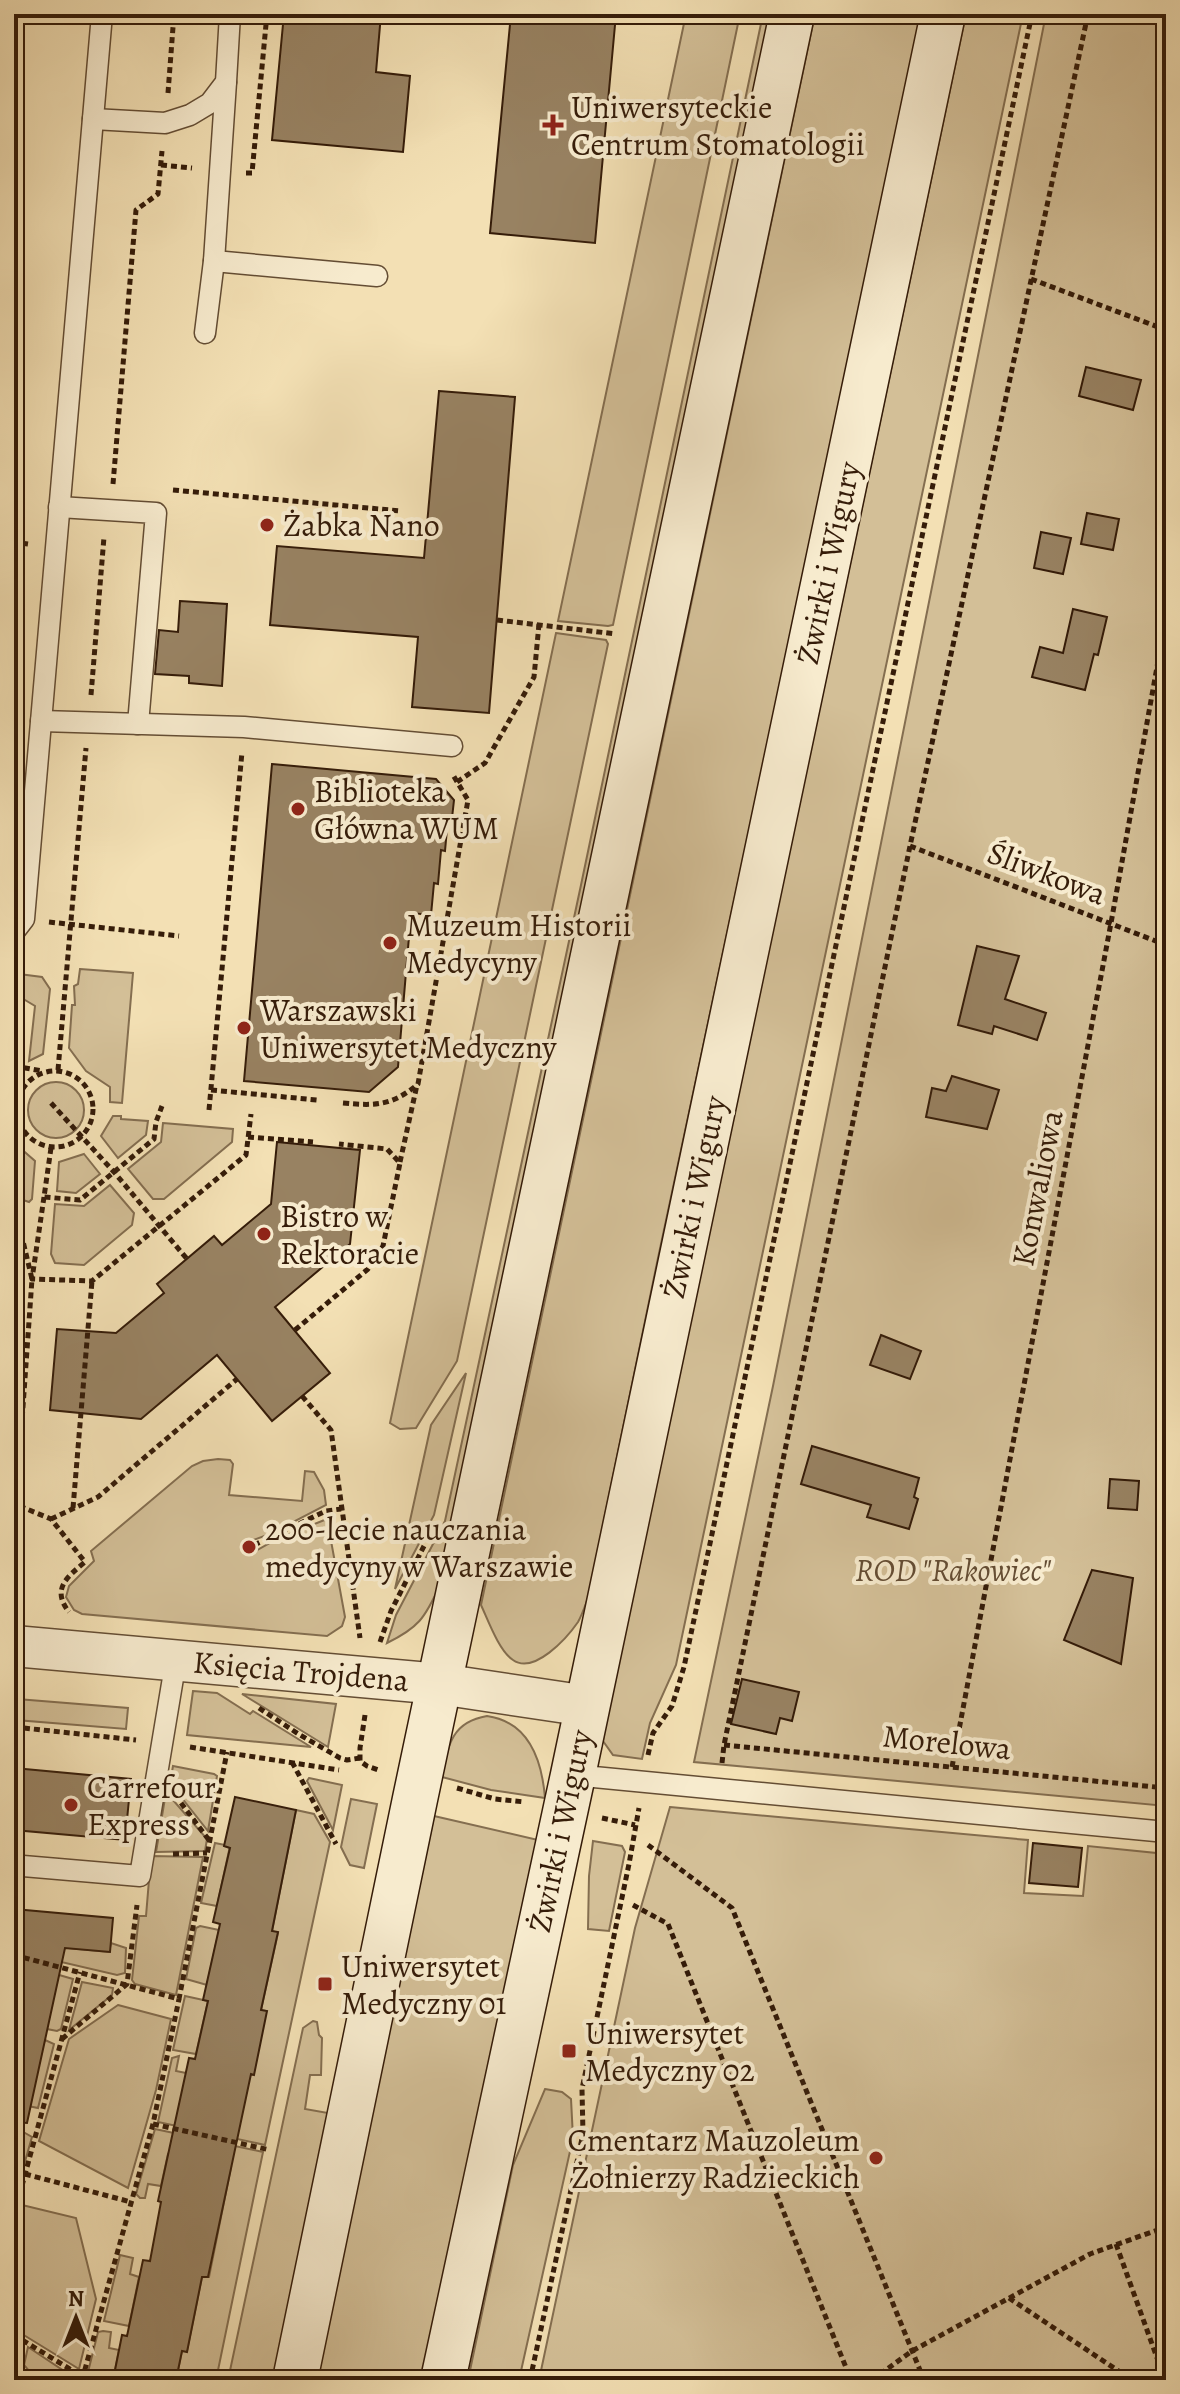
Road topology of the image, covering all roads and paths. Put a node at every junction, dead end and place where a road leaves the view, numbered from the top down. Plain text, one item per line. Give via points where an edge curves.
1 (102, 14) edge
2 (174, 14) edge
3 (230, 14) edge
4 (792, 14) edge
5 (943, 14) edge
6 (1032, 14) edge
7 (1088, 14) edge
8 (226, 82) junction
9 (93, 119) junction
10 (165, 123) junction
11 (214, 261) junction
12 (377, 276) dead end
13 (1031, 279) junction
14 (1166, 330) edge
15 (205, 333) dead end
16 (128, 486) dead end
17 (158, 489) dead end
18 (59, 507) junction
19 (107, 509) junction
20 (401, 511) dead end
21 (14, 542) edge
22 (33, 544) dead end
23 (1166, 617) edge
24 (497, 620) dead end
25 (539, 624) junction
26 (616, 634) dead end
27 (41, 721) junction
28 (88, 723) junction
29 (138, 724) junction
30 (244, 727) junction
31 (449, 755) joint
32 (457, 782) junction
33 (910, 846) junction
34 (44, 921) dead end
35 (1111, 923) junction
36 (71, 925) junction
37 (14, 932) edge
38 (179, 936) dead end
39 (1166, 945) edge
40 (14, 1066) edge
41 (58, 1070) junction
42 (42, 1071) junction
43 (418, 1084) junction
44 (211, 1090) junction
45 (317, 1100) dead end
46 (51, 1103) dead end
47 (343, 1103) dead end
48 (162, 1106) dead end
49 (209, 1110) dead end
50 (251, 1114) dead end
51 (17, 1128) edge
52 (248, 1137) junction
53 (82, 1138) junction
54 (313, 1142) dead end
55 (339, 1144) dead end
56 (51, 1148) junction
57 (400, 1163) junction
58 (114, 1172) junction
59 (44, 1197) junction
60 (14, 1215) edge
61 (160, 1225) junction
62 (187, 1259) dead end
63 (32, 1279) junction
64 (92, 1281) junction
65 (295, 1330) dead end
66 (237, 1379) dead end
67 (302, 1396) dead end
68 (18, 1436) edge
69 (16, 1504) edge
70 (73, 1509) junction
71 (341, 1509) junction
72 (51, 1519) junction
73 (254, 1545) dead end
74 (75, 1620) dead end
75 (360, 1644) dead end
76 (14, 1646) edge
77 (176, 1660) junction
78 (440, 1684) junction
79 (250, 1702) dead end
80 (587, 1706) junction
81 (365, 1715) dead end
82 (724, 1745) junction
83 (227, 1752) dead end
84 (360, 1758) junction
85 (647, 1761) dead end
86 (292, 1762) dead end
87 (722, 1764) dead end
88 (952, 1767) junction
89 (385, 1772) dead end
90 (158, 1775) junction
91 (573, 1775) junction
92 (450, 1786) dead end
93 (1166, 1788) edge
94 (640, 1800) dead end
95 (536, 1804) dead end
96 (596, 1817) dead end
97 (635, 1825) junction
98 (1166, 1832) edge
99 (210, 1840) junction
100 (336, 1844) dead end
101 (648, 1845) dead end
102 (23, 1866) dead end
103 (140, 1876) junction
104 (633, 1905) dead end
105 (14, 1955) edge
106 (80, 1972) junction
107 (127, 1984) junction
108 (179, 1999) junction
109 (62, 2039) junction
110 (153, 2124) junction
111 (270, 2150) dead end
112 (25, 2174) junction
113 (131, 2202) junction
114 (14, 2215) edge
115 (1166, 2227) edge
116 (1116, 2244) junction
117 (1009, 2298) junction
118 (14, 2335) edge
119 (912, 2351) junction
120 (82, 2378) edge
121 (295, 2380) edge
122 (443, 2380) edge
123 (530, 2380) edge
124 (851, 2380) edge
125 (872, 2380) edge
126 (924, 2380) edge
127 (1132, 2380) edge
128 (1165, 2380) edge

1 - 9 lane
2 - 10 path
3 - 8 lane
4 - 78 main road
5 - 80 main road, Żwirki i Wigury
6 - 85 path via 684,1667 672,1706 653,1733
7 - 13 path
8 - 10 lane via 210,103
8 - 11 lane
9 - 10 lane
9 - 18 lane
10 - 16 path via 158,194 136,210 113,484
11 - 12 lane
11 - 15 lane
13 - 14 path
13 - 33 path
17 - 20 path
18 - 19 lane
18 - 27 lane
19 - 28 path
19 - 29 lane via 156,513
21 - 22 path
23 - 35 path, Konwaliowa
24 - 25 path
25 - 26 path
25 - 32 path via 534,677 485,763
27 - 28 lane
27 - 37 lane via 24,919
28 - 29 lane
28 - 36 path
29 - 30 lane
30 - 31 lane
30 - 44 path
31 - 32 path
32 - 43 path via 468,800
33 - 35 path, Śliwkowa
33 - 82 path
34 - 36 path
35 - 39 path, Śliwkowa
35 - 88 path, Konwaliowa
36 - 38 path
36 - 41 path
40 - 42 path
41 - 42 path
41 - 53 path via 80,1078 93,1097 93,1119
42 - 51 path via 24,1084 16,1104
43 - 47 path via 384,1104
43 - 57 path
44 - 45 path
44 - 49 path
46 - 53 path
48 - 58 path via 154,1139
50 - 52 path
51 - 56 path
52 - 54 path
52 - 61 path via 246,1155
53 - 56 path
53 - 58 path
55 - 57 path via 387,1149
56 - 59 path
57 - 65 path via 383,1246 368,1269
58 - 59 path via 80,1200
58 - 61 path
59 - 63 path
60 - 63 path
61 - 62 path
61 - 64 path
63 - 64 path
63 - 68 path
64 - 70 path
66 - 70 path via 98,1497
67 - 71 path via 331,1430
68 - 69 path
69 - 72 path
70 - 72 path
71 - 73 path
71 - 75 path
72 - 74 path via 85,1562 61,1588 62,1603
76 - 77 street, Księcia Trojdena
77 - 78 street, Księcia Trojdena
77 - 90 lane
78 - 80 street, Księcia Trojdena
78 - 121 main road
79 - 84 path via 340,1758
80 - 91 main road, Żwirki i Wigury
81 - 84 path
82 - 87 path
82 - 88 path, Morelowa
83 - 99 path
84 - 89 path
86 - 100 path
88 - 93 path, Morelowa
90 - 99 path
90 - 103 lane
91 - 98 lane
91 - 122 main road, Żwirki i Wigury
92 - 95 path
94 - 97 path
96 - 97 path
97 - 123 path via 582,2089 583,2134
99 - 108 path
101 - 119 path via 732,1908
102 - 103 lane
103 - 107 path
104 - 124 path via 668,1924
105 - 106 path
106 - 107 path
106 - 109 path
107 - 108 path
107 - 109 path
108 - 110 path
109 - 112 path
110 - 111 path
110 - 113 path
112 - 113 path
112 - 114 path
113 - 120 path
115 - 116 path
116 - 117 path
116 - 128 path
117 - 119 path
117 - 127 path
118 - 120 path
119 - 125 path
119 - 126 path

